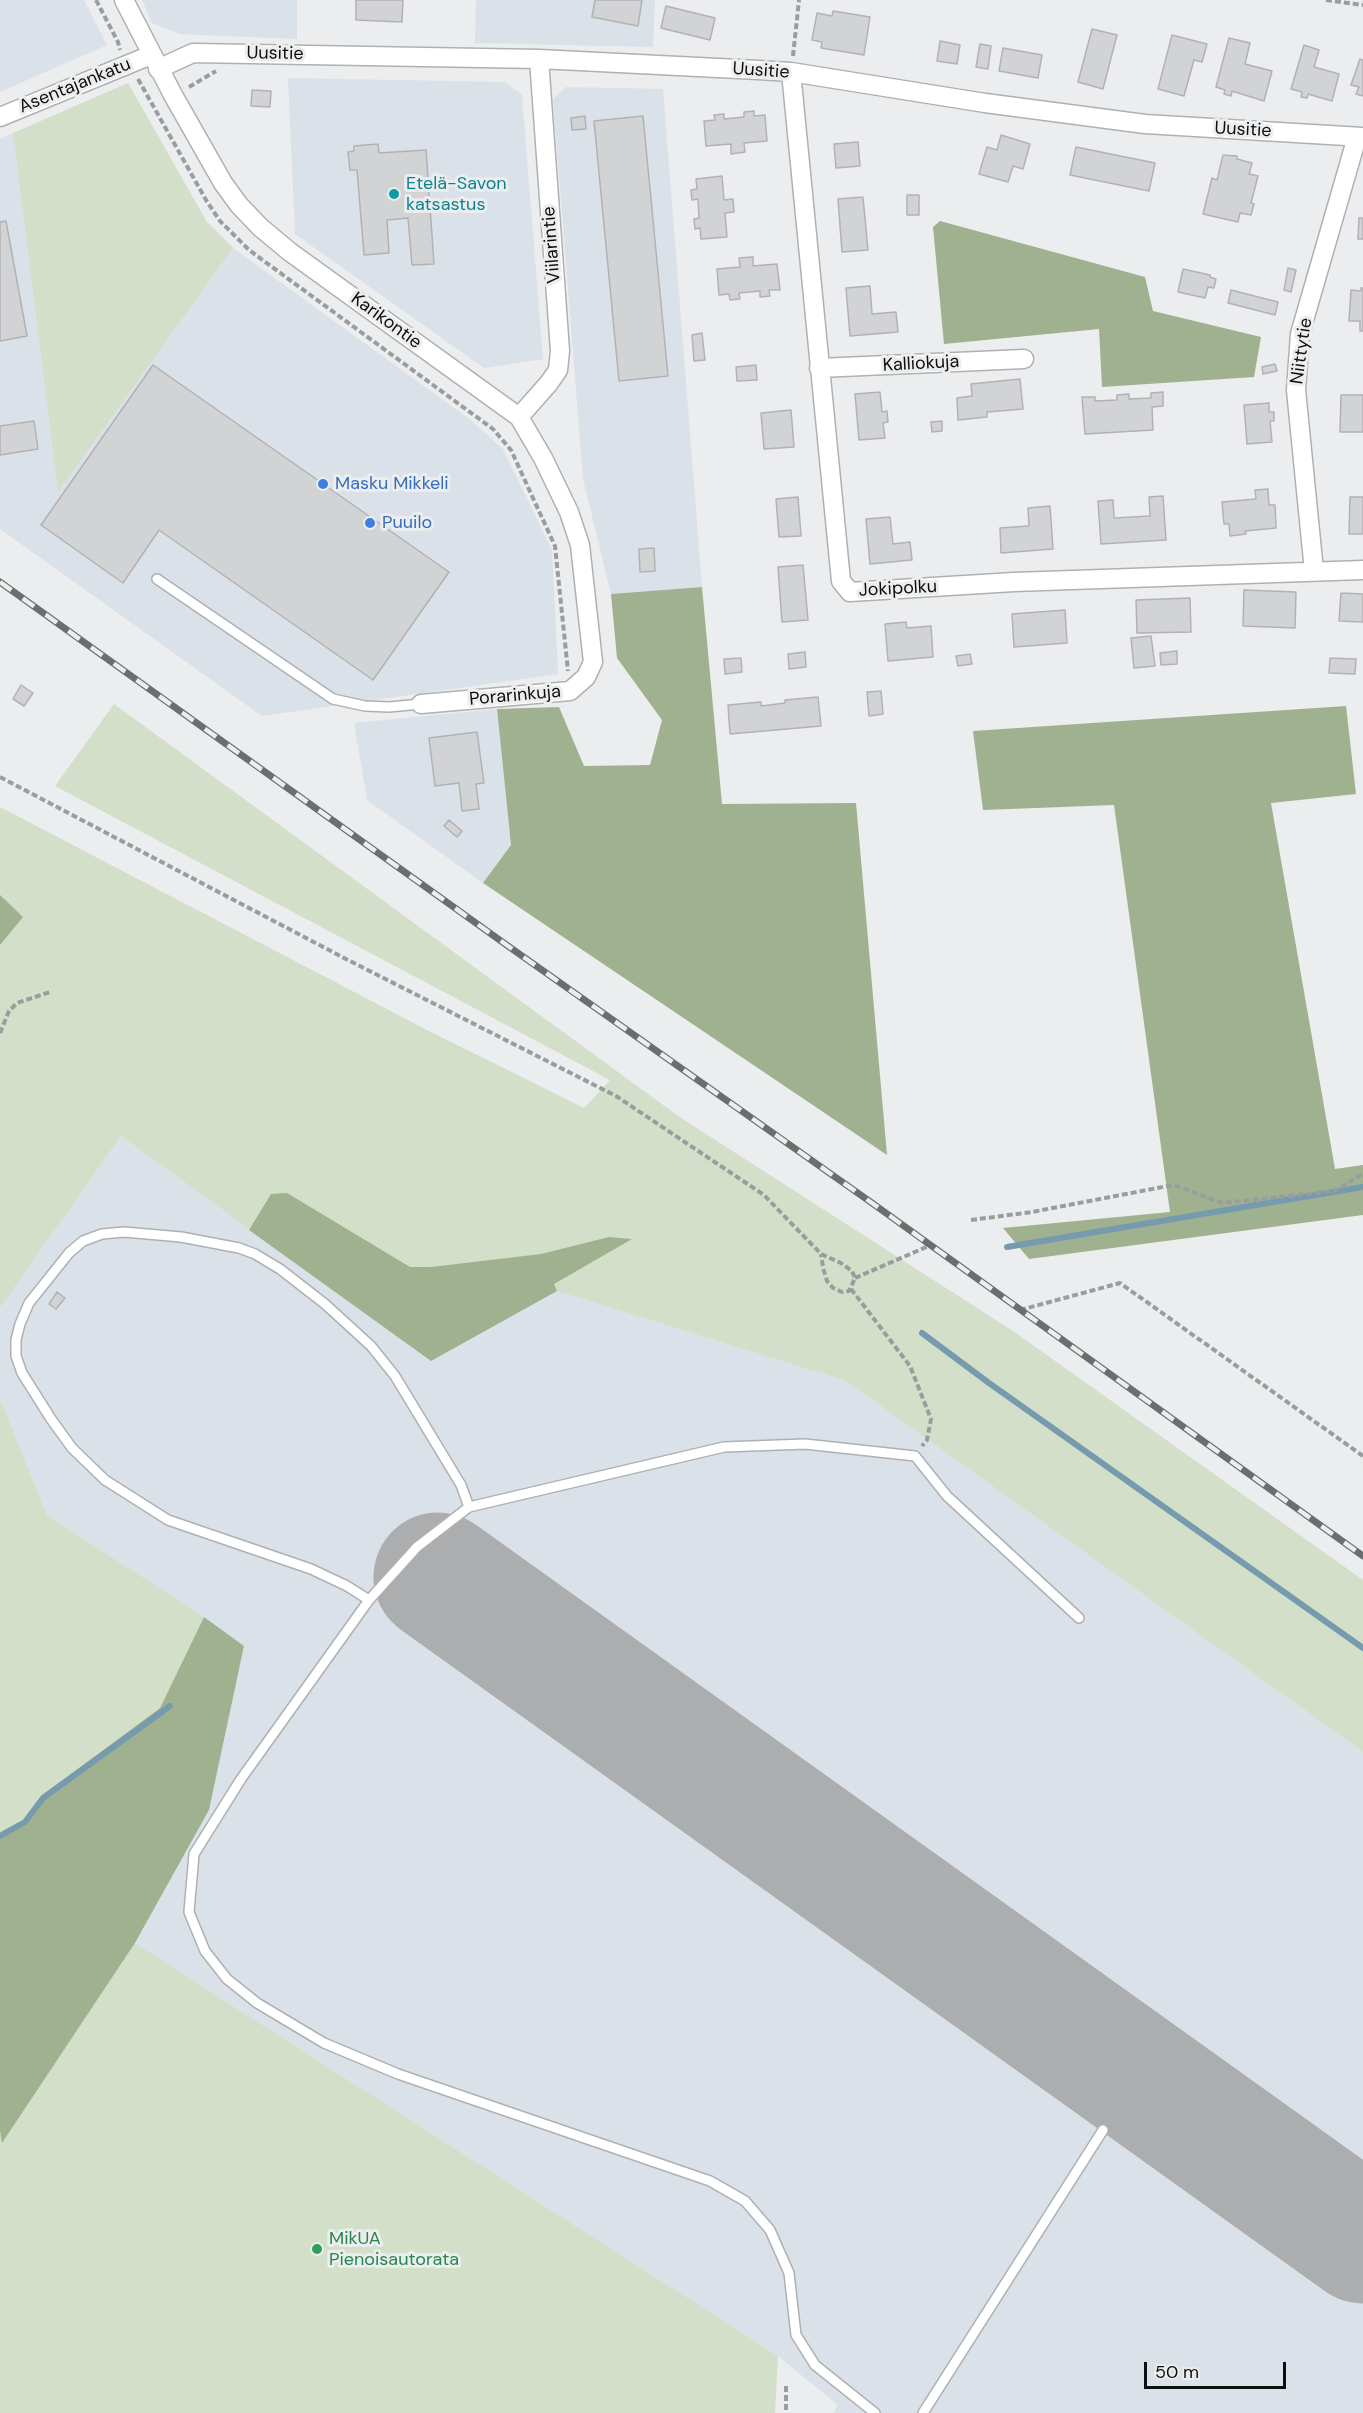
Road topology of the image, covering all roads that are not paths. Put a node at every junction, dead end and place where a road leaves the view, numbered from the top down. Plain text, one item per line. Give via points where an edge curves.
1 (124, 0) edge
2 (539, 60) junction
3 (155, 62) junction
4 (791, 72) junction
5 (0, 117) edge
6 (1360, 137) edge
7 (1024, 359) dead end
8 (819, 368) junction
9 (519, 417) junction
10 (1363, 570) edge
11 (1314, 571) junction
12 (156, 579) dead end
13 (593, 662) joint
14 (421, 704) joint
15 (469, 1507) junction
16 (369, 1600) junction
17 (1079, 1618) dead end
18 (1103, 2130) dead end
19 (875, 2413) edge
20 (923, 2413) edge

1 - 3 street, Karikontie
2 - 3 street, Uusitie via 193,53
2 - 4 street, Uusitie
2 - 9 street, Viilarintie via 560,351 558,370
3 - 5 street, Asentajankatu
3 - 9 street, Karikontie via 223,183 260,227
4 - 6 street, Uusitie via 1145,124
4 - 8 street, Jokipolku
6 - 11 street, Niittytie via 1300,334 1296,390
7 - 8 street, Kalliokuja
8 - 11 street, Jokipolku via 841,582 850,592
9 - 13 street, Karikontie via 569,512 580,545
10 - 11 street, Jokipolku
12 - 14 lane via 333,699 365,706
13 - 14 street, Porarinkuja via 586,677 570,691
15 - 16 lane via 417,1547
15 - 16 lane via 461,1485 395,1376 372,1346 280,1269 239,1248 135,1233 102,1234 83,1241 69,1253 29,1304 16,1340 16,1356 22,1373 72,1448 105,1480 168,1520 311,1569
15 - 17 lane via 724,1447 805,1443 915,1456 947,1496
16 - 19 lane via 241,1779 194,1854 189,1912 205,1951 227,1980 324,2043 398,2074 710,2181 745,2201 770,2230 789,2273 796,2335 815,2364
18 - 20 lane

